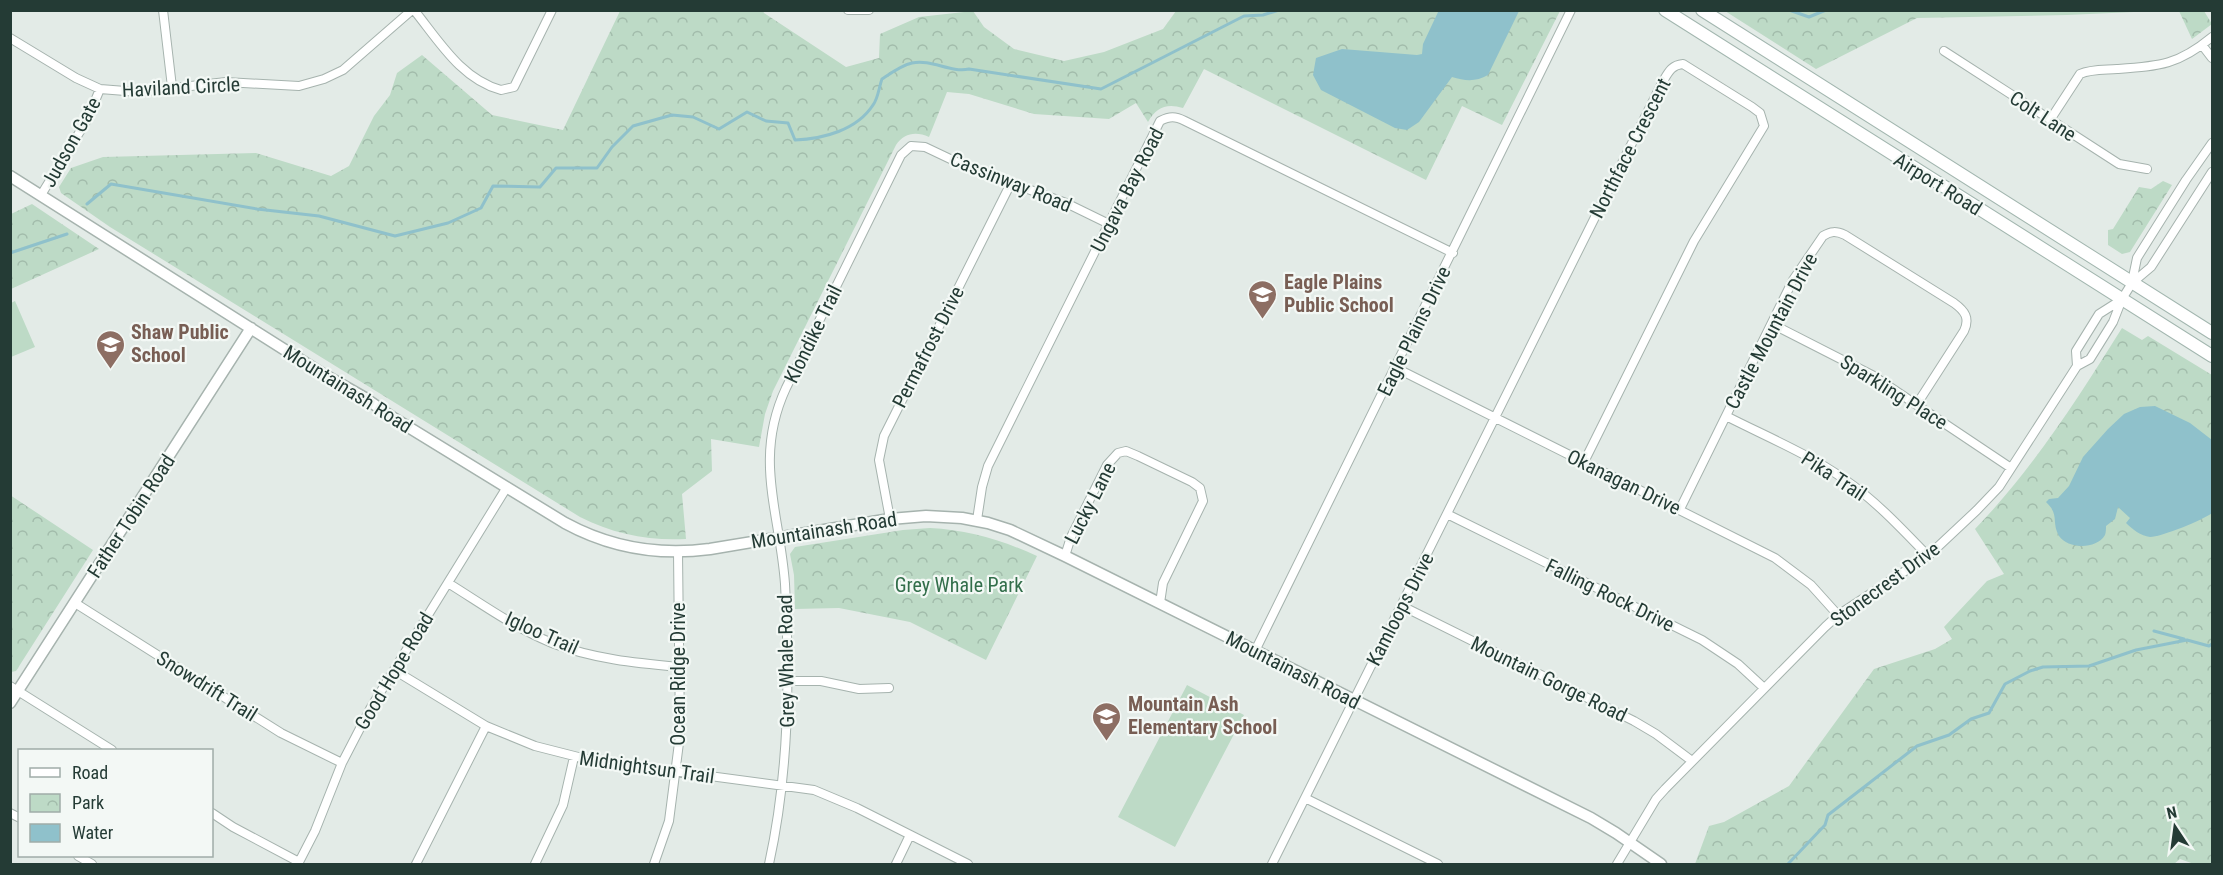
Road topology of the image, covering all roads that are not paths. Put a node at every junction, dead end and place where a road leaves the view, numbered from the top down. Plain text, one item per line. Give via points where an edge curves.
1 (163, 10) edge
2 (413, 10) edge
3 (552, 10) edge
4 (848, 10) edge
5 (869, 10) edge
6 (1571, 10) edge
7 (1665, 10) edge
8 (1702, 10) edge
9 (10, 38) edge
10 (2212, 38) edge
11 (2202, 45) junction
12 (1944, 51) dead end
13 (2212, 58) edge
14 (172, 87) junction
15 (100, 89) junction
16 (2050, 120) junction
17 (2212, 143) edge
18 (911, 146) joint
19 (2147, 169) dead end
20 (2212, 172) edge
21 (10, 176) edge
22 (1011, 183) junction
23 (41, 195) junction
24 (1109, 224) junction
25 (1453, 253) junction
26 (2132, 283) junction
27 (2122, 299) junction
28 (1772, 324) junction
29 (251, 328) junction
30 (2212, 333) edge
31 (2212, 356) edge
32 (2077, 366) junction
33 (1396, 368) junction
34 (1917, 404) junction
35 (1726, 416) junction
36 (1496, 417) junction
37 (1584, 462) junction
38 (2011, 468) junction
39 (507, 487) junction
40 (1680, 509) junction
41 (1447, 514) junction
42 (890, 519) junction
43 (977, 520) junction
44 (778, 538) junction
45 (678, 552) junction
46 (1065, 556) junction
47 (1928, 556) junction
48 (448, 583) junction
49 (75, 603) junction
50 (1160, 603) junction
51 (1402, 606) junction
52 (1838, 615) junction
53 (1256, 651) junction
54 (680, 667) junction
55 (394, 670) junction
56 (787, 681) junction
57 (14, 688) edge
58 (889, 688) dead end
59 (1764, 688) junction
60 (1354, 700) junction
61 (10, 703) edge
62 (486, 726) junction
63 (110, 749) edge
64 (574, 757) junction
65 (1692, 761) junction
66 (342, 763) junction
67 (675, 771) junction
68 (781, 785) junction
69 (1305, 798) junction
70 (213, 814) edge
71 (910, 835) junction
72 (1630, 843) junction
73 (299, 863) edge
74 (416, 864) edge
75 (535, 864) edge
76 (654, 864) edge
77 (769, 864) edge
78 (896, 864) edge
79 (968, 864) edge
80 (1272, 864) edge
81 (1438, 864) edge
82 (1617, 864) edge
83 (1661, 864) edge

1 - 14 street
2 - 3 street, Haviland Circle via 464,70 501,90 514,87
2 - 14 street, Haviland Circle via 343,70 310,84 226,82
4 - 5 street
6 - 25 street, Eagle Plains Drive
7 - 27 main road, Airport Road
8 - 26 main road, Airport Road
9 - 15 street, Haviland Circle
10 - 11 street
11 - 13 street
11 - 16 street via 2181,59 2160,66 2080,74
12 - 16 street, Colt Lane
14 - 15 street, Haviland Circle via 138,92
15 - 23 street, Judson Gate via 87,120
16 - 19 street, Colt Lane via 2119,164
17 - 26 street via 2138,258
18 - 22 street, Cassinway Road via 925,147
18 - 44 street, Klondike Trail via 901,155 777,410 769,444 769,470
20 - 26 street via 2151,267
21 - 23 street, Mountainash Road
22 - 24 street, Cassinway Road
22 - 42 street, Permafrost Drive via 884,436 879,460
23 - 29 street, Mountainash Road
24 - 25 street, Ungava Bay Road via 1160,122 1176,117
24 - 43 street, Ungava Bay Road via 988,466
25 - 33 street, Eagle Plains Drive
26 - 27 street, Stonecrest Drive
26 - 30 main road, Airport Road
27 - 31 main road, Airport Road
27 - 32 street, Stonecrest Drive via 2090,359
27 - 32 street, Stonecrest Drive via 2099,314 2076,351
28 - 34 street, Sparkling Place via 1872,375
28 - 34 street, Castle Mountain Drive via 1793,280 1823,236 1841,233 1965,313 1966,327
28 - 35 street, Castle Mountain Drive
29 - 39 street, Mountainash Road
29 - 49 street, Father Tobin Road
32 - 38 street, Stonecrest Drive
33 - 36 street, Okanagan Drive
33 - 53 street, Eagle Plains Drive
34 - 38 street, Sparkling Place
35 - 40 street, Castle Mountain Drive
35 - 47 street, Pika Trail via 1842,477
36 - 37 street, Okanagan Drive
36 - 37 street, Northface Crescent via 1662,83 1675,65 1691,68 1760,113 1764,126 1695,241
36 - 41 street, Kamloops Drive
37 - 40 street, Okanagan Drive
38 - 47 street, Stonecrest Drive via 1999,487
39 - 45 street, Mountainash Road via 594,538 627,547
39 - 48 street, Good Hope Road
40 - 52 street, Okanagan Drive via 1787,565
41 - 51 street, Kamloops Drive
41 - 59 street, Falling Rock Drive via 1702,640
42 - 43 street, Mountainash Road via 926,516
42 - 44 street, Mountainash Road
43 - 46 street, Mountainash Road via 1010,530
44 - 45 street, Mountainash Road
44 - 56 street, Grey Whale Road via 784,582
45 - 54 street, Ocean Ridge Drive
46 - 50 street, Mountainash Road
46 - 50 street, Lucky Lane via 1107,465 1118,453 1126,451 1192,482 1200,488 1203,501 1163,583
47 - 52 street, Stonecrest Drive
48 - 54 street, Igloo Trail via 517,626 560,645 605,658
48 - 55 street, Good Hope Road
49 - 57 street, Father Tobin Road
49 - 66 street, Snowdrift Trail via 281,733
50 - 53 street, Mountainash Road
51 - 60 street, Kamloops Drive
51 - 65 street, Mountain Gorge Road via 1634,721
52 - 59 street, Stonecrest Drive
53 - 60 street, Mountainash Road
54 - 67 street, Ocean Ridge Drive via 681,717
55 - 62 street, Midnightsun Trail
55 - 66 street, Good Hope Road
56 - 58 street via 827,682 859,689
56 - 68 street, Grey Whale Road via 787,734
57 - 61 street, Father Tobin Road
57 - 63 street
59 - 65 street, Stonecrest Drive
60 - 69 street, Kamloops Drive
60 - 72 street, Mountainash Road via 1591,819
62 - 64 street, Midnightsun Trail
62 - 74 street
64 - 67 street, Midnightsun Trail
64 - 75 street via 563,805
65 - 72 street, Stonecrest Drive via 1656,799
66 - 73 street, Good Hope Road
67 - 68 street, Midnightsun Trail
67 - 76 street, Ocean Ridge Drive via 669,821
68 - 71 street, Midnightsun Trail via 824,793
68 - 77 street, Grey Whale Road
69 - 80 street, Kamloops Drive
69 - 81 street
70 - 73 street
71 - 78 street
71 - 79 street, Midnightsun Trail
72 - 82 street, Stonecrest Drive
72 - 83 street, Mountainash Road

